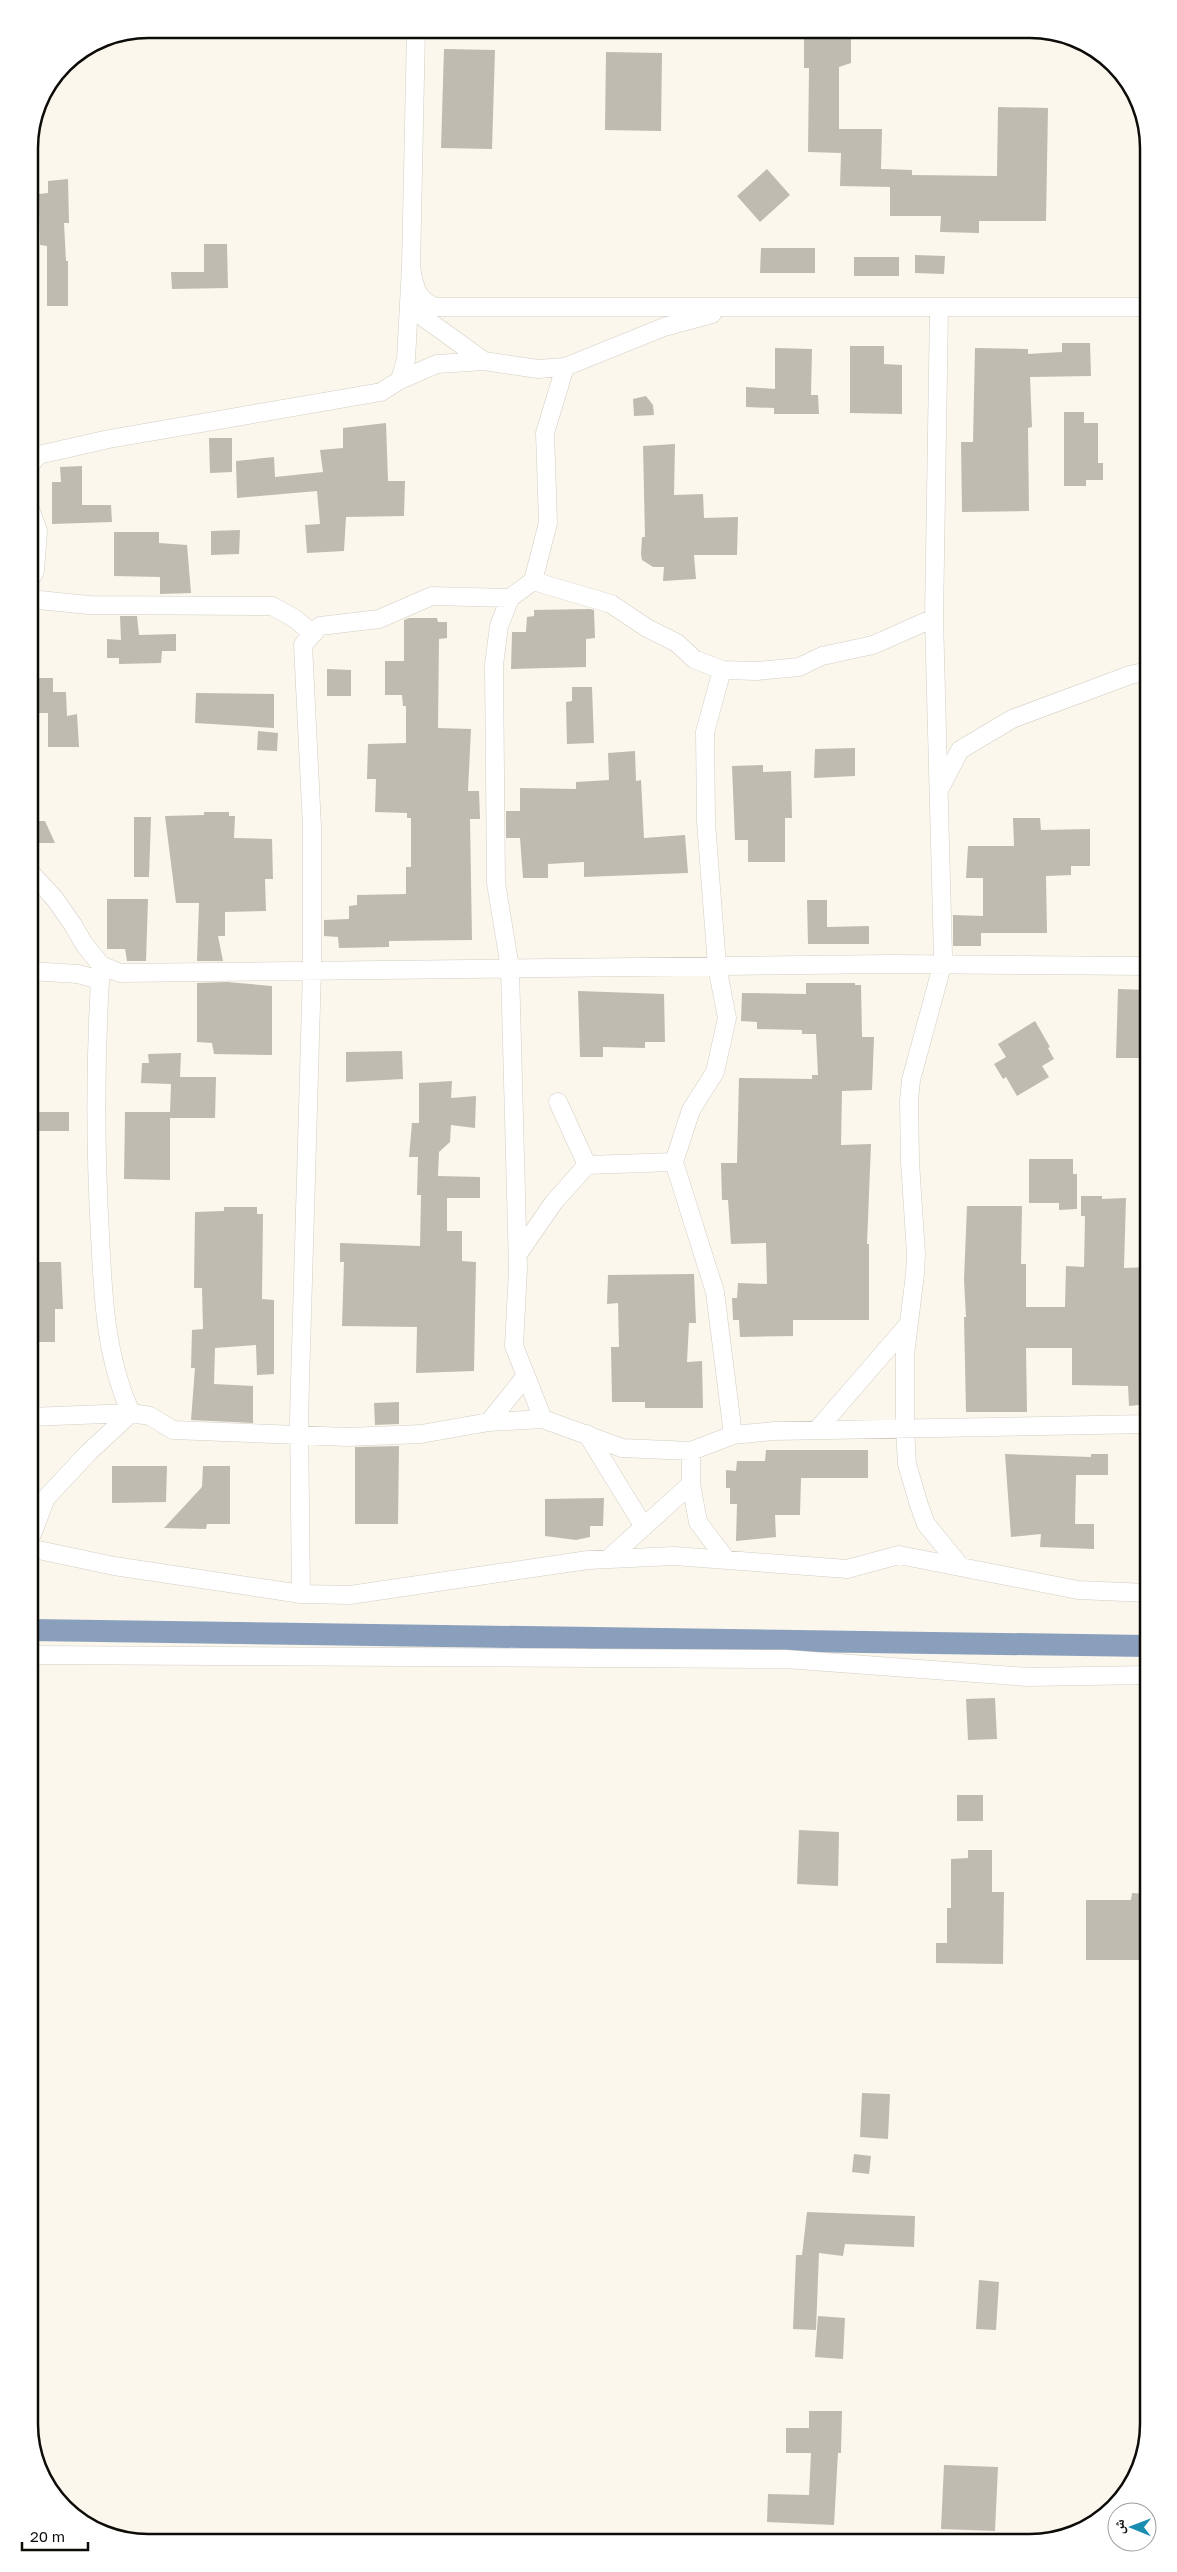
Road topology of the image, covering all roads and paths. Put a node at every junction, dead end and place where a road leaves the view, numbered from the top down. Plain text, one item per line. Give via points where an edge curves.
1 (416, 38) edge
2 (411, 266) junction
3 (409, 307) junction
4 (734, 308) junction
5 (1140, 308) edge
6 (939, 309) junction
7 (484, 361) junction
8 (565, 367) junction
9 (400, 380) junction
10 (38, 457) edge
11 (533, 581) junction
12 (510, 598) junction
13 (38, 600) edge
14 (934, 618) junction
15 (313, 634) junction
16 (722, 670) junction
17 (1140, 673) edge
18 (939, 789) junction
19 (38, 881) edge
20 (717, 966) junction
21 (942, 966) junction
22 (1140, 966) edge
23 (510, 968) junction
24 (312, 970) junction
25 (38, 972) edge
26 (101, 972) junction
27 (558, 1102) dead end
28 (674, 1162) junction
29 (587, 1165) junction
30 (518, 1254) junction
31 (907, 1326) junction
32 (525, 1377) junction
33 (131, 1413) junction
34 (38, 1416) edge
35 (543, 1419) junction
36 (489, 1422) junction
37 (1140, 1424) edge
38 (905, 1428) junction
39 (817, 1430) junction
40 (300, 1434) junction
41 (587, 1434) junction
42 (733, 1435) junction
43 (690, 1450) junction
44 (691, 1484) junction
45 (38, 1519) edge
46 (644, 1527) junction
47 (38, 1550) edge
48 (725, 1558) junction
49 (608, 1559) junction
50 (961, 1567) junction
51 (1140, 1593) edge
52 (301, 1594) junction
53 (38, 1655) edge
54 (1140, 1675) edge

1 - 2 street
2 - 3 street
2 - 4 street via 415,288 422,301 435,307
3 - 7 street
3 - 9 street via 406,359
4 - 6 street
4 - 8 street via 664,327
5 - 6 street
6 - 14 street
7 - 8 street via 538,369
7 - 9 street via 437,364
8 - 11 street via 545,432 548,523
9 - 10 street via 382,392 109,439
11 - 12 street
11 - 16 street via 611,604 677,643 694,659
12 - 15 street via 432,596 379,619 320,626
12 - 23 street via 499,626 494,665 496,883
13 - 15 street via 89,605 272,606
14 - 16 street via 873,645 822,656 799,667
14 - 18 street
15 - 24 street via 303,645 312,827
16 - 20 street via 704,732 706,822
17 - 18 street via 1012,719 960,750
18 - 21 street
19 - 26 street via 73,924
20 - 21 street
20 - 23 street
20 - 28 street via 727,1018 715,1072 691,1110
21 - 22 street
21 - 31 street via 911,1080 910,1162 916,1254
23 - 24 street
23 - 30 street
24 - 26 street
24 - 40 street
25 - 26 street
26 - 33 street via 97,1031 97,1141 103,1293 113,1366
27 - 29 street
28 - 29 street
28 - 42 street via 715,1292
29 - 30 street via 554,1202
30 - 32 street via 514,1346
31 - 38 street
31 - 39 street
32 - 35 street
32 - 36 street
33 - 34 street
33 - 40 street via 150,1416 173,1430
33 - 45 street via 88,1452 46,1498
35 - 36 street
35 - 41 street
36 - 40 street via 421,1434 347,1437
37 - 38 street
38 - 39 street
38 - 50 street via 908,1464 926,1524
39 - 42 street
40 - 52 street
41 - 43 street via 622,1448
41 - 46 street
42 - 43 street
43 - 44 street
44 - 46 street
44 - 48 street via 698,1522
46 - 49 street
47 - 52 street via 114,1566
48 - 49 street
48 - 50 street via 847,1568 899,1555
49 - 52 street via 350,1595
50 - 51 street via 1078,1590
53 - 54 street via 785,1659 1028,1677

